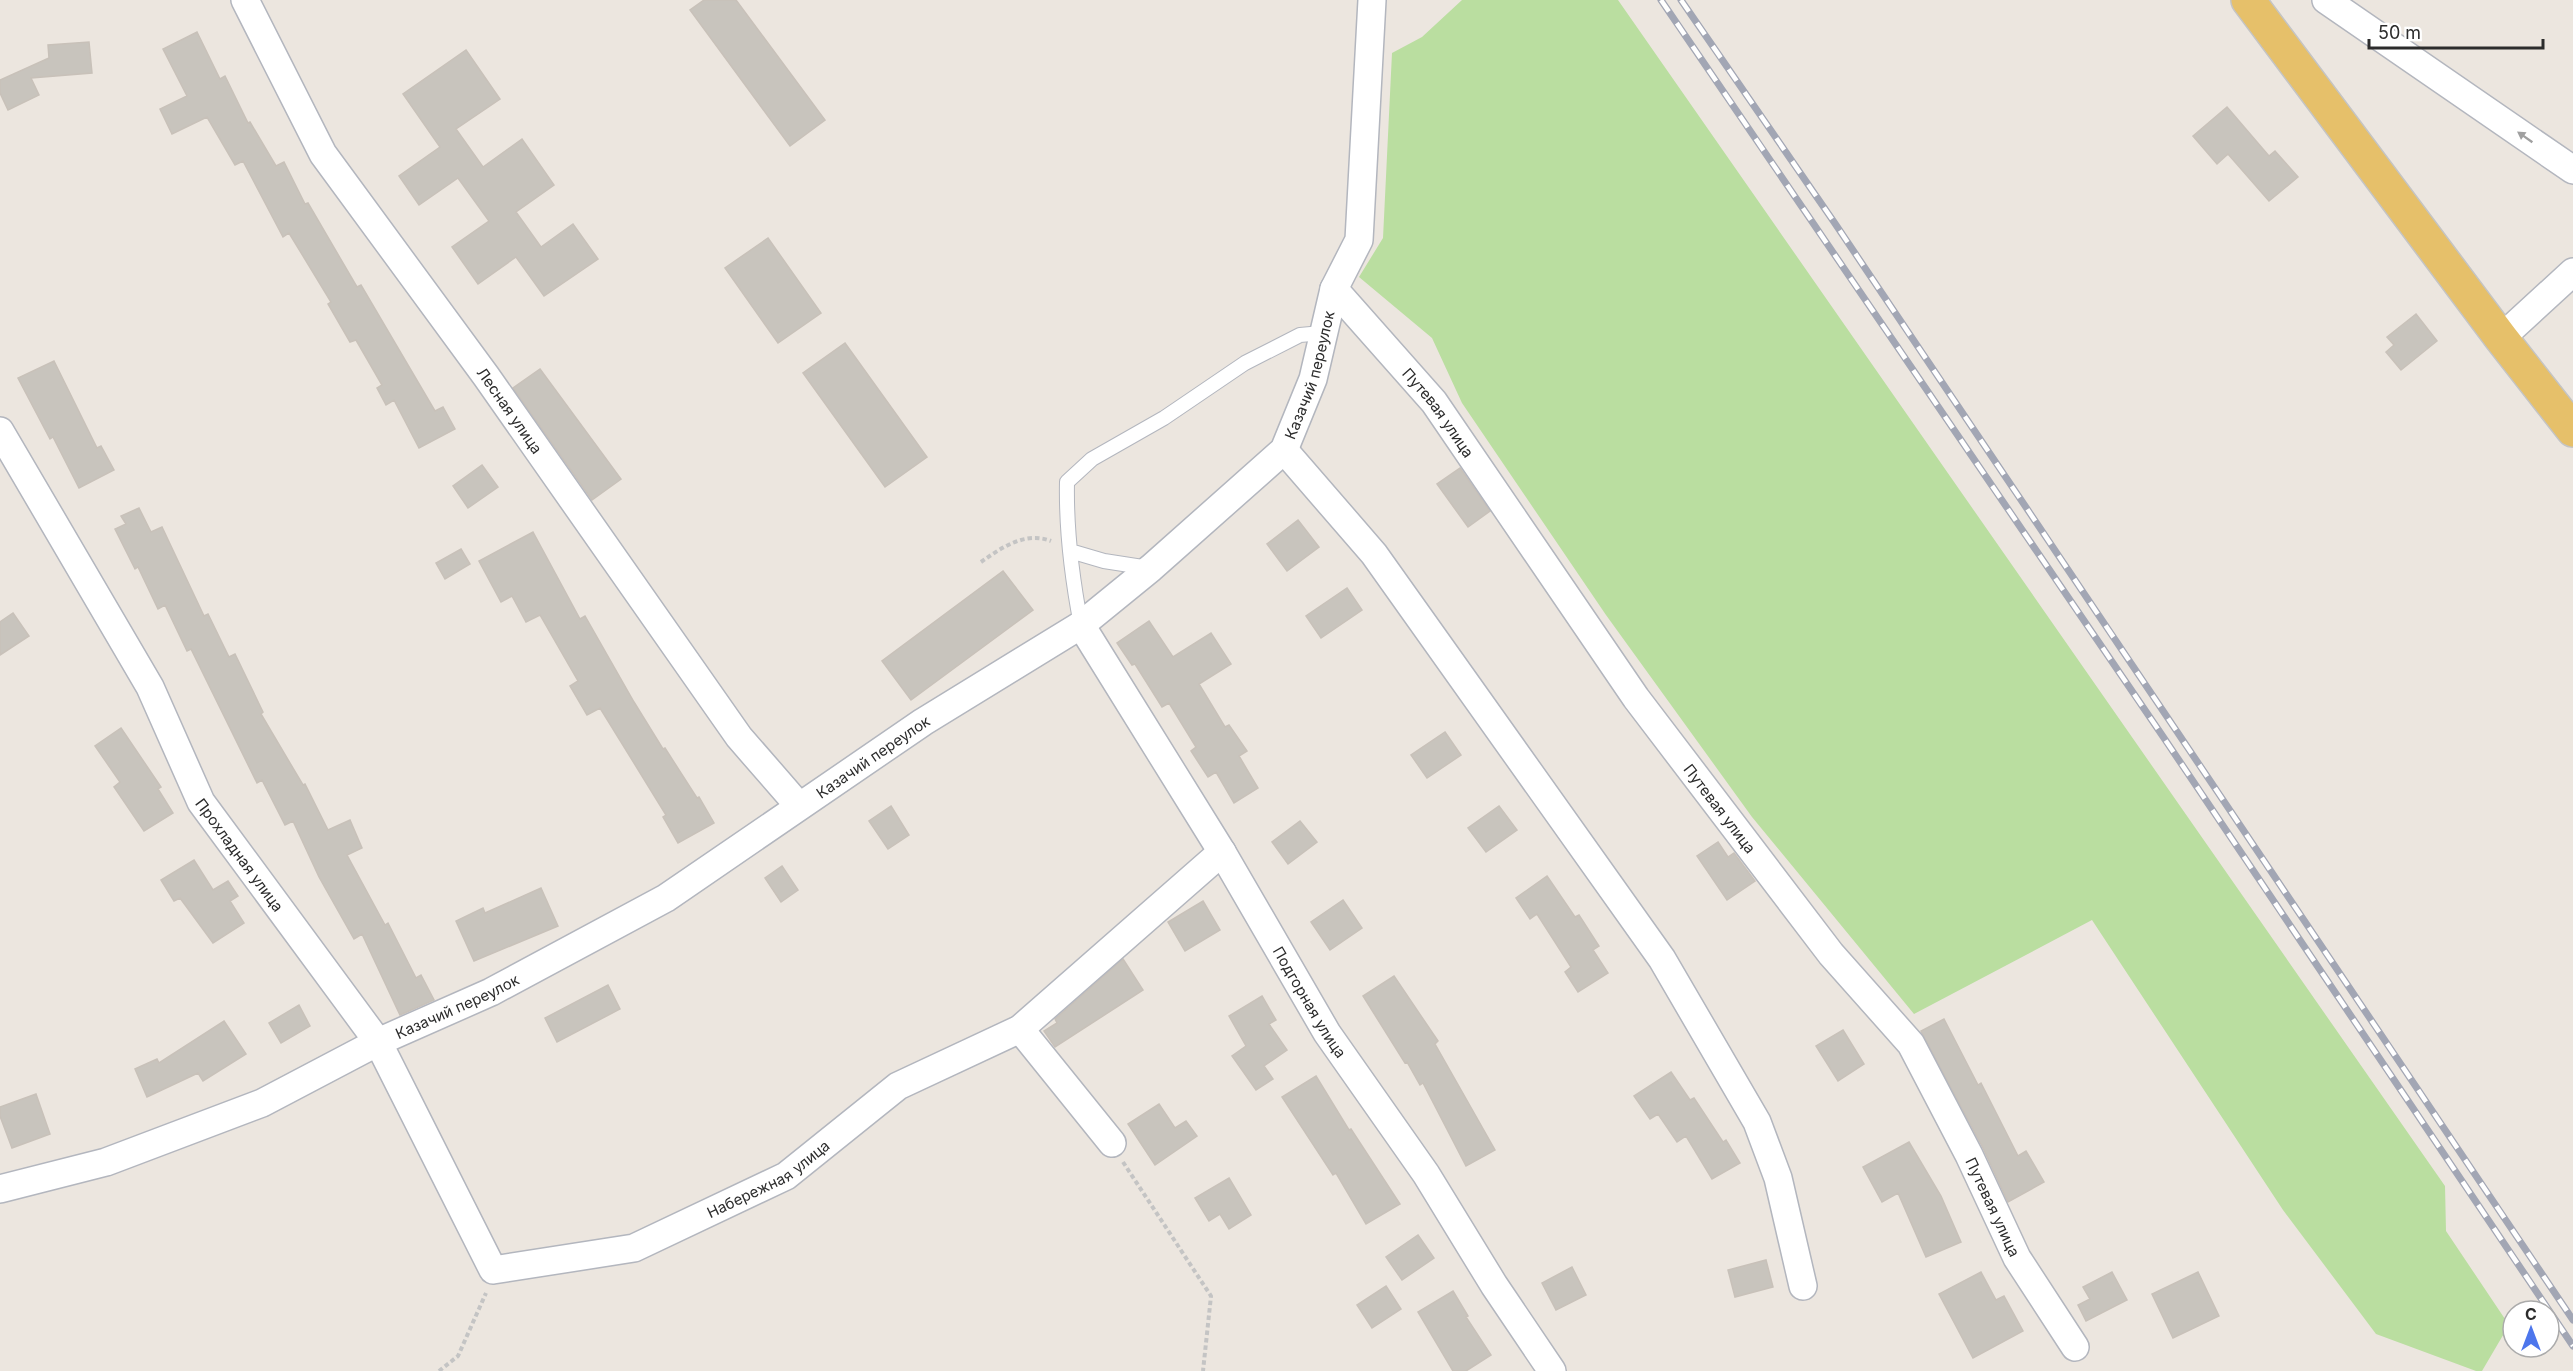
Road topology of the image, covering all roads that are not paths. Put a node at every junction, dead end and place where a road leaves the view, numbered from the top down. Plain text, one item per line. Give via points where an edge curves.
1 (244, 0) edge
2 (1372, 0) edge
3 (2247, 0) edge
4 (2326, 0) edge
5 (2573, 170) edge
6 (2573, 272) edge
7 (1334, 289) junction
8 (1322, 333) junction
9 (2501, 338) junction
10 (0, 430) edge
11 (2573, 430) edge
12 (1284, 450) junction
13 (1070, 551) junction
14 (1151, 568) junction
15 (1081, 625) junction
16 (799, 806) junction
17 (1222, 852) junction
18 (1020, 1029) junction
19 (378, 1042) junction
20 (1112, 1143) road end
21 (0, 1189) edge
22 (493, 1270) joint
23 (1803, 1286) dead end
24 (2074, 1347) dead end
25 (1552, 1371) edge

1 - 16 street, Лесная улица via 323,154 486,376 739,737
2 - 7 street, Казачий переулок via 1359,240
3 - 9 main road
5 -> 4 street
6 - 9 street
7 - 8 street, Казачий переулок
7 - 24 street, Путевая улица via 1434,402 1636,698 1831,954 1911,1044 2017,1257
8 - 12 street, Казачий переулок via 1313,379
8 - 13 lane via 1300,335 1245,363 1164,418 1092,459 1067,482
9 - 11 main road
10 - 19 street, Прохладная улица via 150,687 201,802
12 - 14 street, Казачий переулок
12 - 23 street via 1374,554 1662,959 1757,1122 1778,1178
13 - 14 lane
13 - 15 lane
14 - 15 street, Казачий переулок
15 - 16 street, Казачий переулок via 923,722
15 - 17 street, Подгорная улица
16 - 19 street, Казачий переулок via 666,898 491,992
17 - 18 street, Набережная улица
17 - 25 street, Подгорная улица via 1327,1033 1426,1174
18 - 20 street
18 - 22 street, Набережная улица via 898,1086 786,1176 634,1248
19 - 21 street, Казачий переулок via 262,1103 106,1162
19 - 22 street, Прохладная улица

